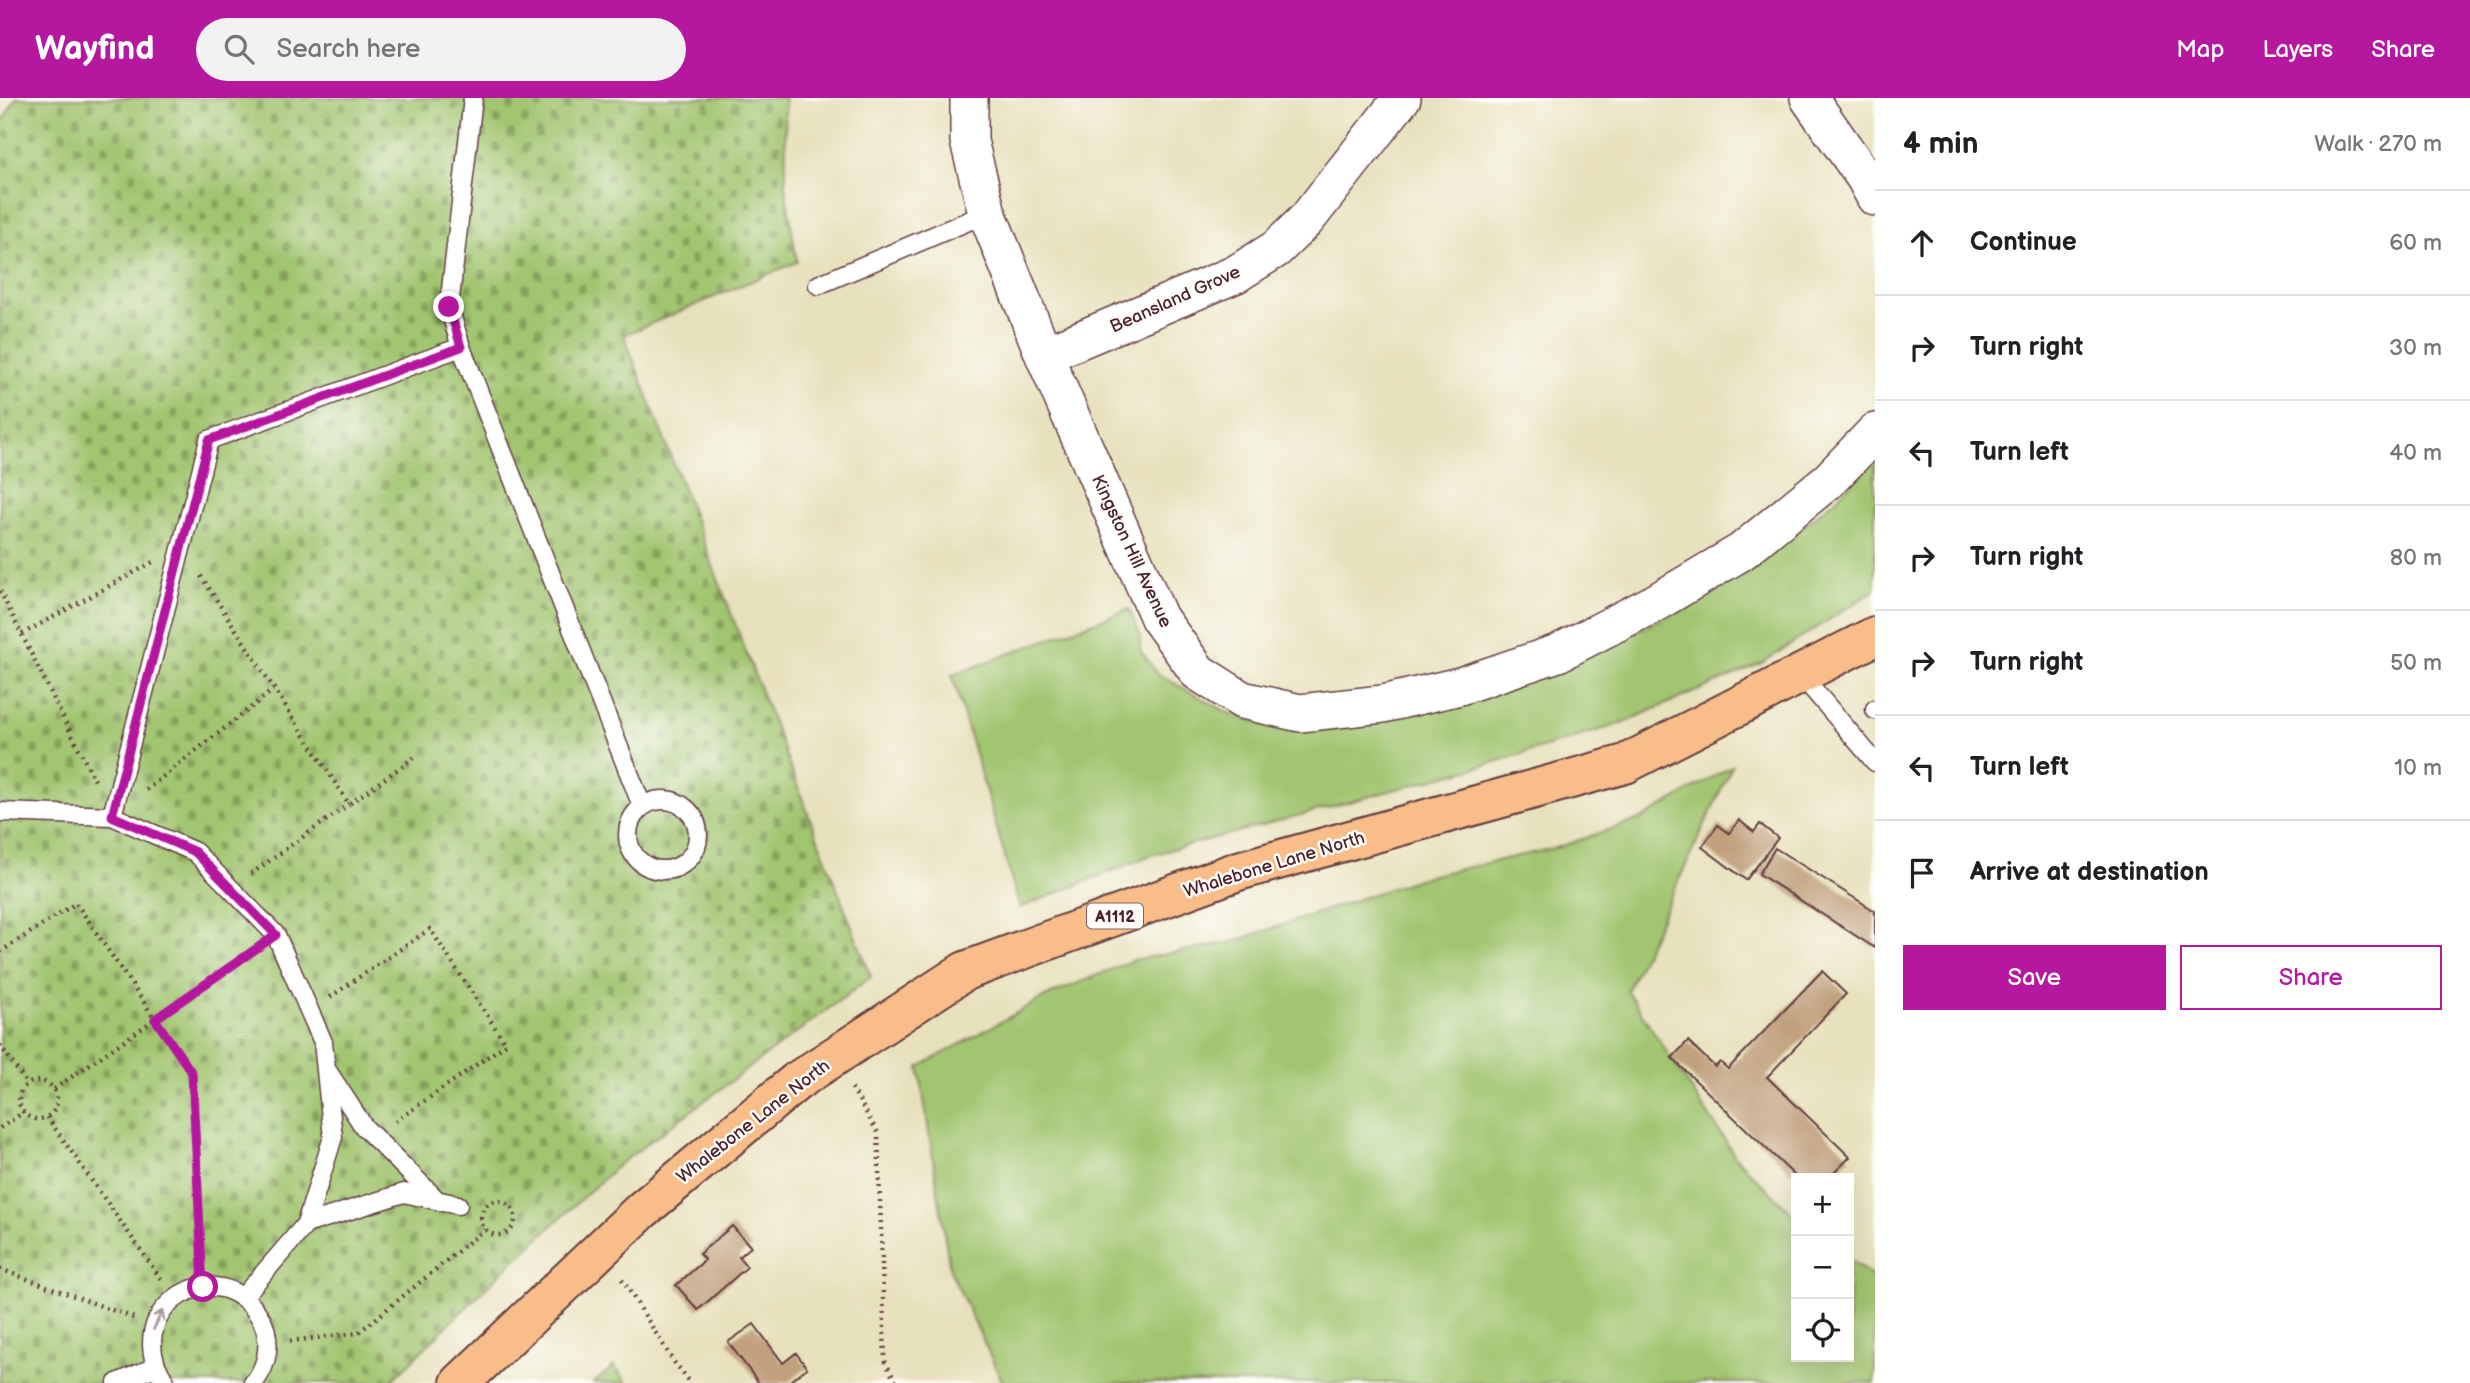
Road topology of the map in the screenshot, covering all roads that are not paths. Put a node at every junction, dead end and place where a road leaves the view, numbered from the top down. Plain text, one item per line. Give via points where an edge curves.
1 (473, 98) edge
2 (969, 98) edge
3 (1402, 98) edge
4 (1809, 98) edge
5 (1875, 197) edge
6 (987, 213) junction
7 (818, 285) dead end
8 (461, 347) junction
9 (1044, 355) junction
10 (1875, 432) edge
11 (1875, 636) edge
12 (1800, 674) junction
13 (1875, 762) edge
14 (642, 806) junction
15 (0, 812) edge
16 (112, 816) junction
17 (326, 1069) junction
18 (438, 1200) junction
19 (458, 1205) dead end
20 (306, 1224) junction
21 (243, 1297) junction
22 (155, 1367) junction
23 (117, 1383) edge
24 (166, 1383) edge
25 (253, 1383) edge
26 (460, 1383) edge

1 - 8 lane via 449,307
2 - 6 street, Kingston Hill Avenue via 969,141
3 - 9 street, Beansland Grove via 1307,219 1276,249 1236,274
4 - 5 street
6 - 7 lane
6 - 9 street, Kingston Hill Avenue
8 - 14 lane
8 - 16 lane via 209,440
9 - 10 street, Kingston Hill Avenue via 1158,618 1198,672 1242,700 1300,713 1409,698 1558,653 1741,552 1829,480
11 - 12 main road, Whalebone Lane North / A1112
12 - 13 lane
12 - 26 main road, Whalebone Lane North / A1112 via 1625,764 1238,871 965,971 797,1081 642,1210
14 - 14 lane via 667,800 693,815 698,839 681,865 657,869 634,855 628,829
15 - 16 lane
16 - 17 lane via 195,852 276,935 323,1042
17 - 18 lane via 364,1127
17 - 20 lane via 333,1137
18 - 19 lane
18 - 20 lane via 404,1193
20 - 21 lane
22 -> 21 lane via 150,1347 154,1326 175,1299 203,1287
21 - 25 lane via 257,1311 268,1344 265,1364
22 - 23 lane
22 - 24 lane

